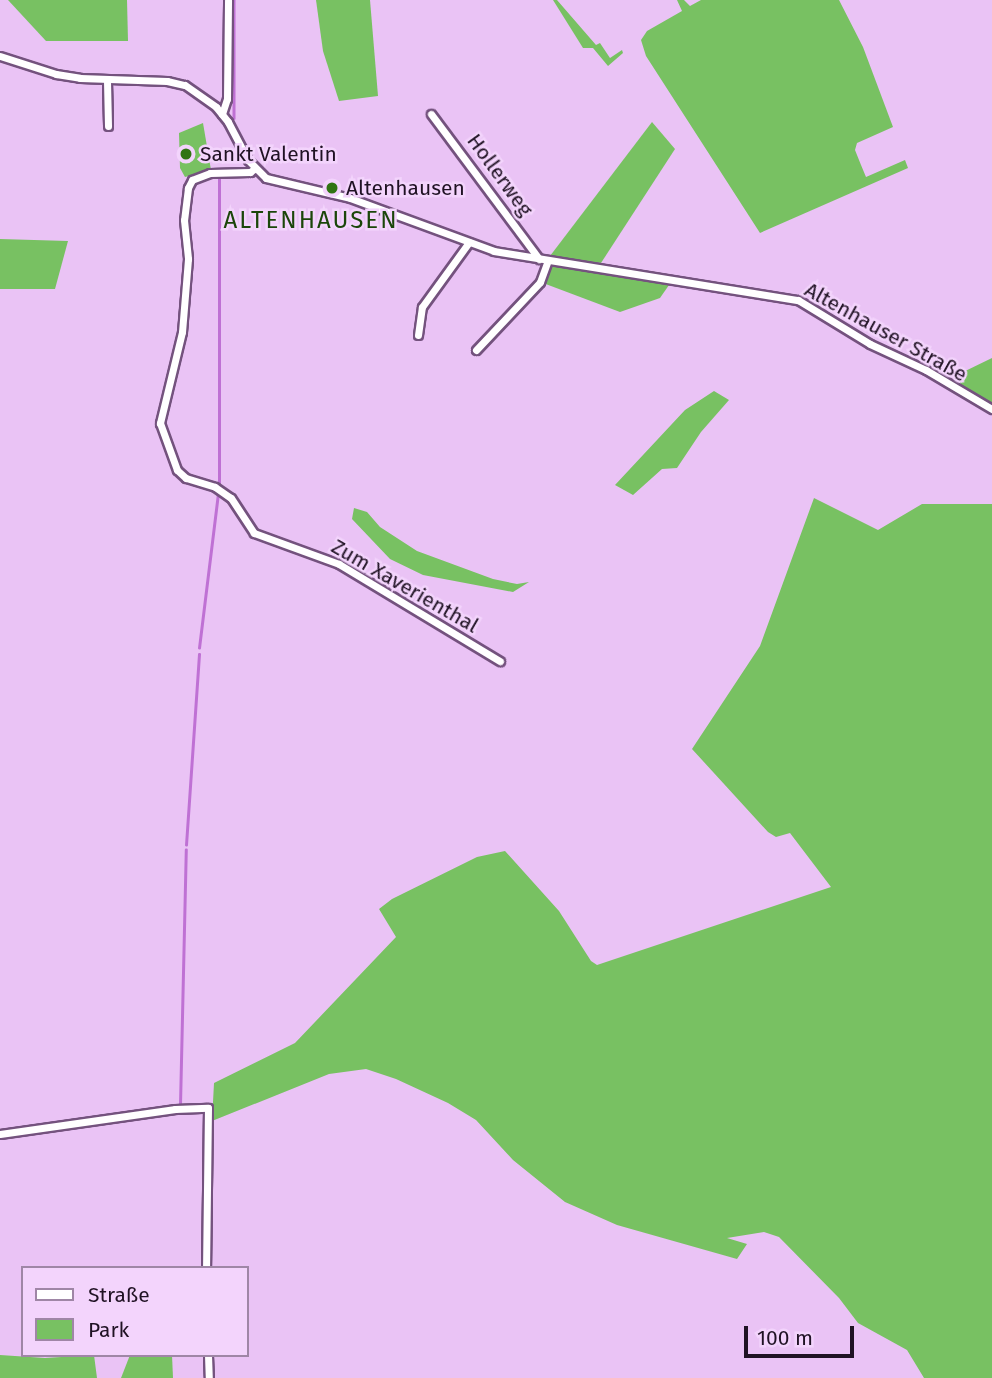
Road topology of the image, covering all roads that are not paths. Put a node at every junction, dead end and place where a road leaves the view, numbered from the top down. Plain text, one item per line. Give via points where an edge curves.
1 (228, 0) edge
2 (0, 56) edge
3 (107, 81) junction
4 (222, 114) junction
5 (431, 114) dead end
6 (108, 126) dead end
7 (254, 169) junction
8 (469, 242) junction
9 (544, 259) junction
10 (418, 335) dead end
11 (476, 350) dead end
12 (992, 409) edge
13 (500, 662) dead end
14 (0, 1134) edge
15 (206, 1266) edge
16 (208, 1357) edge
17 (209, 1378) edge

1 - 4 street via 227,99
2 - 3 street via 56,74
3 - 4 street via 177,82 204,96
3 - 6 street
4 - 7 street
5 - 9 street, Hollerweg
7 - 8 street, Altenhauser Straße via 272,181 350,198
7 - 13 street, Zum Xaverienthal via 209,173 191,180 188,188 183,332 160,423 177,470 231,498 254,533 339,564
8 - 9 street, Altenhauser Straße
8 - 10 street via 422,307
9 - 11 street via 540,282
9 - 12 street, Altenhauser Straße via 798,300
14 - 15 street via 208,1108
16 - 17 street

